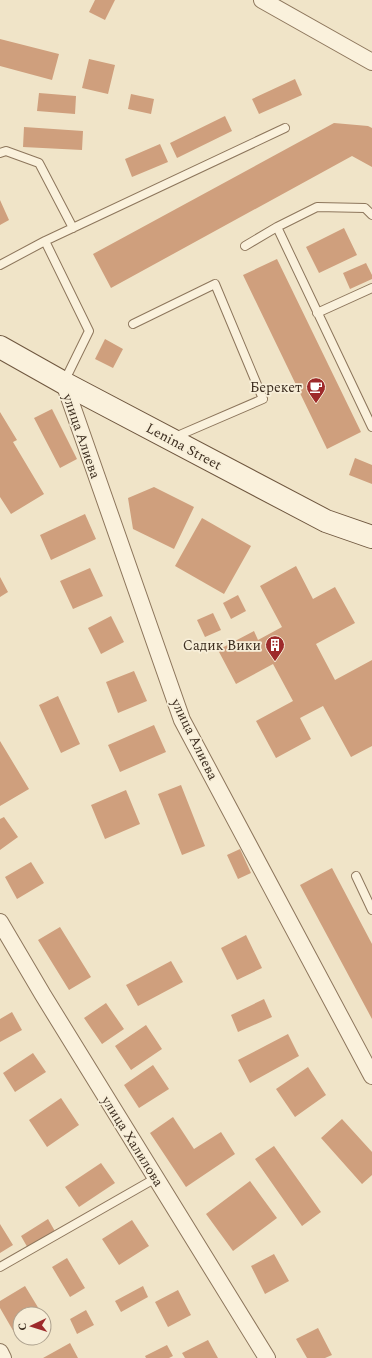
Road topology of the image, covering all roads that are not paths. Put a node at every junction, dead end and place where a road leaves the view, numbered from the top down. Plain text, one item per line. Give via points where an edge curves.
1 (262, 0) edge
2 (372, 62) edge
3 (285, 128) dead end
4 (0, 153) edge
5 (372, 215) edge
6 (73, 228) junction
7 (277, 228) junction
8 (45, 241) junction
9 (245, 246) dead end
10 (0, 264) edge
11 (372, 288) edge
12 (317, 313) junction
13 (133, 324) dead end
14 (0, 346) edge
15 (64, 383) junction
16 (372, 427) edge
17 (170, 439) junction
18 (372, 537) edge
19 (356, 876) dead end
20 (372, 910) edge
21 (0, 922) edge
22 (372, 1076) edge
23 (156, 1178) junction
24 (0, 1267) edge
25 (0, 1352) edge
26 (3, 1358) edge
27 (267, 1358) edge

1 - 2 street
3 - 6 lane
4 - 6 lane via 6,151 39,163
5 - 7 lane via 365,208 317,207
6 - 8 lane
7 - 9 lane
7 - 12 lane
8 - 10 lane
8 - 15 lane via 89,331
11 - 12 lane
12 - 16 lane
13 - 17 lane via 215,284 263,399
14 - 15 main road, Lenina Street
15 - 17 main road, Lenina Street
15 - 22 street, улица Алиева via 182,720
17 - 18 main road, Lenina Street via 326,521
19 - 20 lane
21 - 23 street, улица Халилова
23 - 24 lane
23 - 27 street, улица Халилова
25 - 26 street

